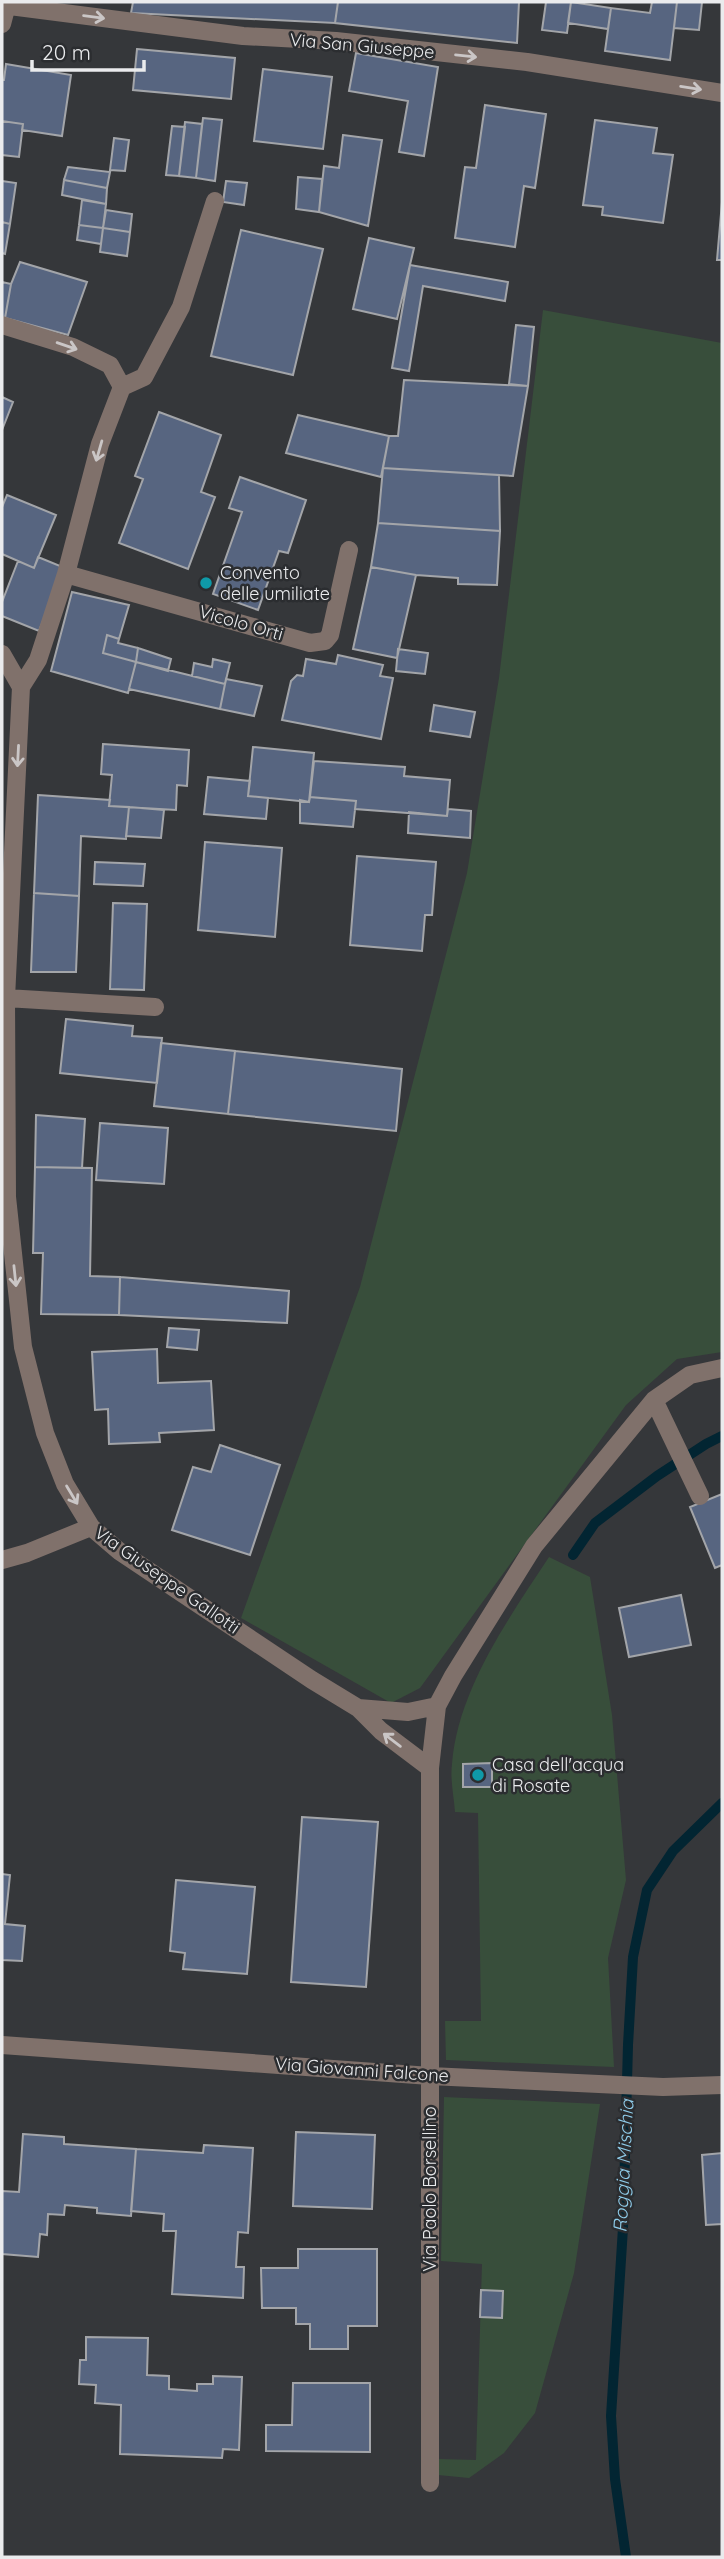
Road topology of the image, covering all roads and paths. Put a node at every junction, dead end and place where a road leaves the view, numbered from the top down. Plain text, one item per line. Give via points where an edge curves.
1 (4, 5) edge
2 (2, 24) edge
3 (722, 93) edge
4 (215, 201) dead end
5 (2, 325) edge
6 (122, 387) junction
7 (349, 550) dead end
8 (66, 574) junction
9 (2, 654) edge
10 (21, 687) junction
11 (6, 998) junction
12 (155, 1007) dead end
13 (722, 1368) edge
14 (654, 1400) junction
15 (700, 1496) dead end
16 (91, 1527) junction
17 (2, 1560) edge
18 (437, 1706) junction
19 (358, 1708) junction
20 (430, 1768) junction
21 (2, 2045) edge
22 (430, 2076) junction
23 (722, 2085) edge
24 (430, 2483) dead end

1 - 2 street
1 -> 3 street, Via San Giuseppe via 243,36 527,62
4 - 6 street via 181,307 144,377
5 -> 6 street via 73,347 110,365
6 -> 8 street via 100,444
7 - 8 street, Vicolo Orti via 330,635 325,641 310,643
8 - 10 street via 38,660
9 - 10 street
10 -> 11 street, Via Giuseppe Gallotti
11 - 12 street
11 -> 16 street, Via Giuseppe Gallotti via 7,1197 23,1347 44,1433 65,1484
13 - 14 street via 690,1375
14 - 15 street
14 - 18 street via 534,1546
16 - 17 street
16 - 19 street, Via Giuseppe Gallotti via 130,1558
18 - 19 street, Via Giuseppe Gallotti via 408,1712
18 - 20 street
20 -> 19 street, Via Giuseppe Gallotti
20 - 22 street, Via Paolo Borsellino
21 - 22 street, Via Giovanni Falcone
22 - 23 street, Via Giovanni Falcone
22 - 24 street, Via Paolo Borsellino

